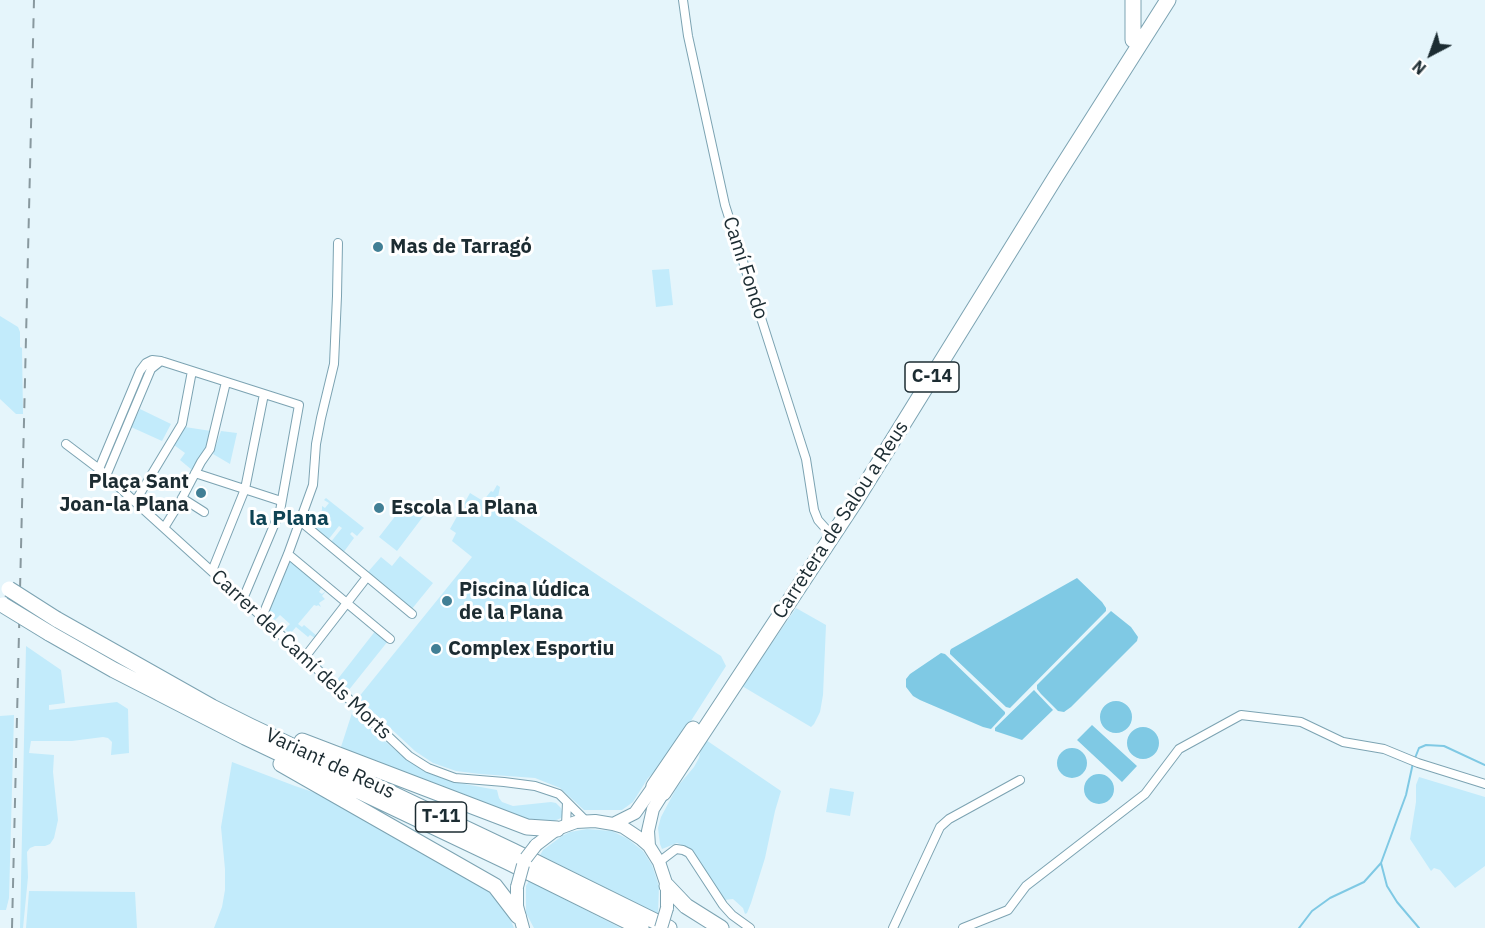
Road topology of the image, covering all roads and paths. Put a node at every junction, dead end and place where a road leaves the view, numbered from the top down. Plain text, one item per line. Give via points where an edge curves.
1 (683, 0) edge
2 (1133, 0) edge
3 (1159, 0) edge
4 (1168, 0) edge
5 (1133, 40) junction
6 (338, 243) dead end
7 (148, 366) junction
8 (192, 371) junction
9 (226, 382) junction
10 (264, 394) junction
11 (66, 444) dead end
12 (99, 469) junction
13 (195, 473) junction
14 (106, 476) junction
15 (245, 489) junction
16 (182, 498) junction
17 (281, 501) junction
18 (135, 502) junction
19 (204, 512) dead end
20 (300, 521) junction
21 (164, 528) junction
22 (826, 529) junction
23 (288, 554) junction
24 (212, 571) junction
25 (367, 577) junction
26 (3, 595) edge
27 (243, 599) junction
28 (347, 603) junction
29 (412, 614) dead end
30 (262, 616) junction
31 (390, 639) dead end
32 (305, 657) junction
33 (210, 712) junction
34 (1020, 780) dead end
35 (1485, 784) edge
36 (659, 789) junction
37 (567, 803) junction
38 (586, 821) junction
39 (613, 824) junction
40 (561, 827) junction
41 (648, 846) junction
42 (659, 862) junction
43 (667, 886) junction
44 (521, 922) edge
45 (641, 928) edge
46 (661, 928) edge
47 (669, 928) edge
48 (720, 928) edge
49 (750, 928) edge
50 (893, 928) edge
51 (963, 928) edge

1 - 22 street, Camí Fondo via 725,205 806,459 814,510
2 - 5 highway
3 - 5 highway, C-14
4 - 36 highway, Carretera de Salou a Reus / C-14 via 856,500
5 - 22 highway, C-14
6 - 20 street via 334,364 316,444 313,485
7 - 8 street via 161,361
7 - 12 street via 140,371
7 - 14 street
8 - 9 street
8 - 18 street via 182,424
9 - 10 street
9 - 13 street via 210,449
10 - 15 street
10 - 17 street via 299,405
11 - 12 street, Carrer del Camí dels Morts
12 - 14 street, Carrer del Camí dels Morts
13 - 15 street
13 - 16 street
14 - 18 street, Carrer del Camí dels Morts
15 - 17 street
15 - 24 street
16 - 19 street
16 - 21 street
17 - 27 street
18 - 21 street, Carrer del Camí dels Morts
20 - 23 street
20 - 25 street
21 - 24 street, Carrer del Camí dels Morts
22 - 36 highway, C-14
23 - 28 street
23 - 30 street
24 - 27 street, Carrer del Camí dels Morts
25 - 28 street
25 - 29 street
26 - 33 highway, Variant de Reus / T-11, bridge via 114,670
27 - 30 street, Carrer del Camí dels Morts
28 - 31 street
28 - 32 street
30 - 32 street, Carrer del Camí dels Morts
32 - 37 street, Carrer del Camí dels Morts via 409,756 428,768 454,778 535,786 558,794
33 - 40 highway via 223,707 527,827
33 - 44 highway via 217,729 495,886
33 - 45 highway, Variant de Reus / T-11 via 245,737
33 - 47 highway, Variant de Reus / T-11 via 513,851
34 - 50 street via 940,827
35 - 51 street via 1384,749 1343,742 1301,722 1241,715 1179,749 1145,794 1026,886 1008,910
36 - 39 main road, C-14 via 635,813
36 - 41 main road, C-14 via 652,808
37 - 38 street, Carrer del Camí dels Morts
37 - 40 street
38 - 39 main road
38 - 40 main road
39 - 41 main road via 632,832
40 - 44 main road, bridge via 536,845 523,865 516,887
41 - 42 main road
42 - 43 main road
42 - 49 street via 676,849 689,853 723,905
43 - 46 main road, bridge via 667,908
43 - 48 highway via 686,906

